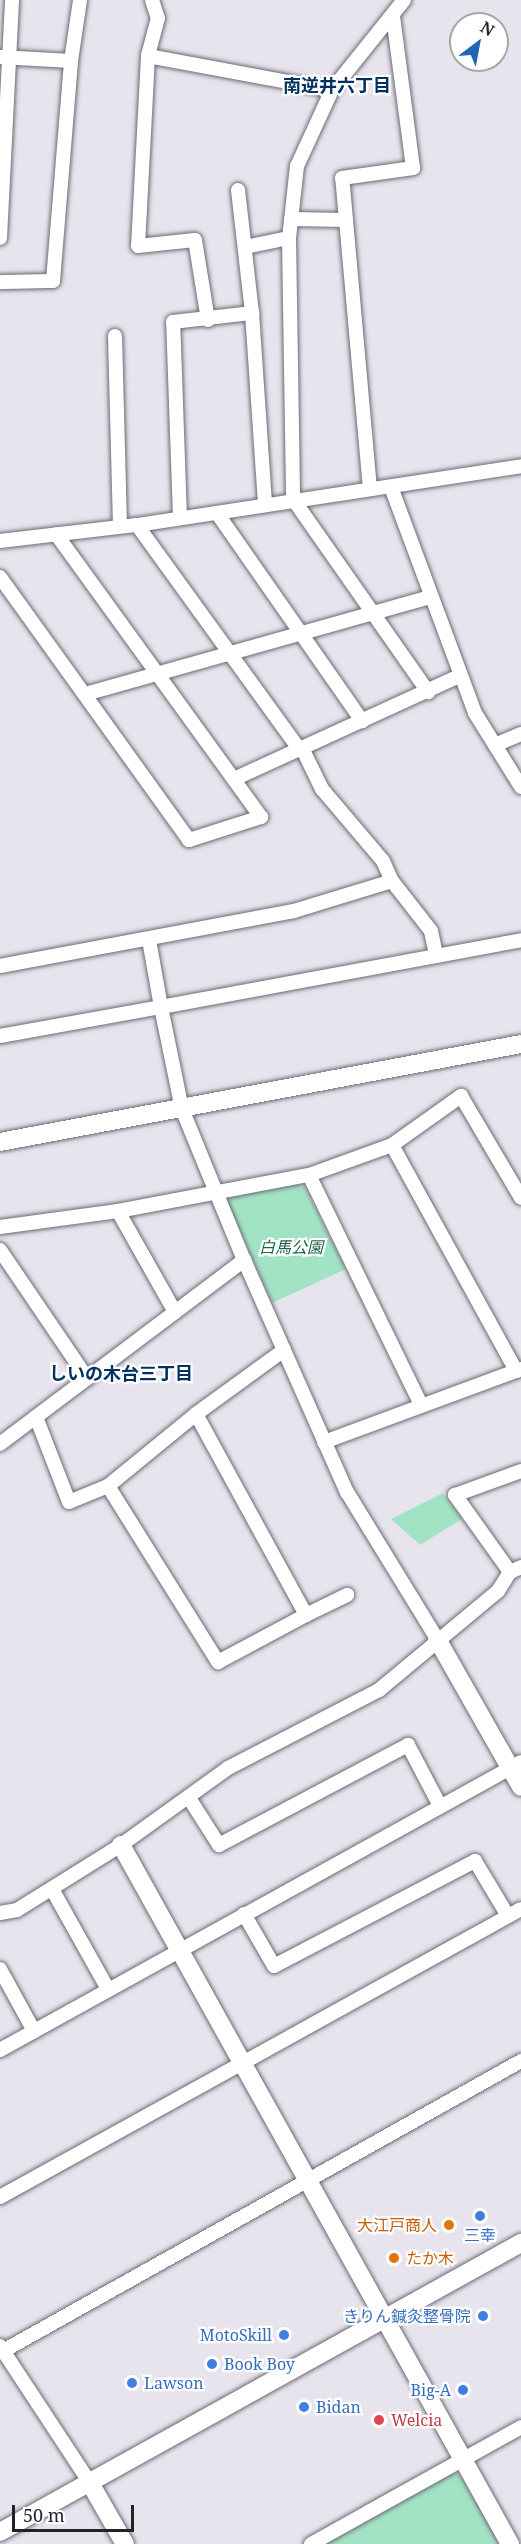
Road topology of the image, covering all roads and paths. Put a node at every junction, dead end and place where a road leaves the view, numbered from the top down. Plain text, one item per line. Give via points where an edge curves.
1 (12, 0) edge
2 (80, 0) edge
3 (152, 0) edge
4 (404, 0) edge
5 (393, 16) junction
6 (148, 56) junction
7 (4, 58) edge
8 (71, 61) junction
9 (332, 90) junction
10 (238, 190) dead end
11 (291, 219) junction
12 (346, 219) junction
13 (0, 238) edge
14 (289, 238) junction
15 (245, 247) junction
16 (0, 282) edge
17 (252, 313) junction
18 (208, 320) junction
19 (115, 336) dead end
20 (521, 466) edge
21 (391, 487) junction
22 (369, 489) junction
23 (293, 499) junction
24 (265, 503) junction
25 (217, 513) junction
26 (180, 518) junction
27 (137, 525) junction
28 (120, 526) junction
29 (56, 534) junction
30 (0, 541) edge
31 (0, 577) edge
32 (430, 597) junction
33 (375, 612) junction
34 (301, 632) junction
35 (229, 652) junction
36 (156, 672) junction
37 (459, 676) junction
38 (428, 692) junction
39 (85, 694) junction
40 (362, 722) junction
41 (521, 734) edge
42 (495, 745) junction
43 (301, 748) junction
44 (234, 779) junction
45 (521, 787) edge
46 (392, 881) junction
47 (149, 940) junction
48 (521, 940) edge
49 (436, 955) junction
50 (0, 966) edge
51 (160, 1007) junction
52 (0, 1036) edge
53 (521, 1044) edge
54 (182, 1109) junction
55 (0, 1142) edge
56 (392, 1145) junction
57 (309, 1175) junction
58 (516, 1177) edge
59 (214, 1192) junction
60 (521, 1198) edge
61 (118, 1211) junction
62 (0, 1227) edge
63 (0, 1250) edge
64 (244, 1260) junction
65 (175, 1312) junction
66 (284, 1350) junction
67 (519, 1370) edge
68 (87, 1378) junction
69 (421, 1405) junction
70 (196, 1414) junction
71 (36, 1417) junction
72 (324, 1442) junction
73 (0, 1444) edge
74 (521, 1471) edge
75 (108, 1486) junction
76 (516, 1570) edge
77 (347, 1595) dead end
78 (306, 1615) junction
79 (437, 1639) junction
80 (516, 1764) edge
81 (521, 1787) edge
82 (189, 1798) junction
83 (440, 1806) junction
84 (121, 1845) junction
85 (52, 1889) junction
86 (521, 1909) edge
87 (0, 1913) edge
88 (244, 1914) junction
89 (508, 1916) junction
90 (180, 1950) junction
91 (0, 1969) edge
92 (108, 1989) junction
93 (34, 2031) junction
94 (0, 2050) edge
95 (243, 2061) junction
96 (521, 2061) edge
97 (309, 2180) junction
98 (0, 2197) edge
99 (521, 2242) edge
100 (384, 2318) junction
101 (2, 2348) edge
102 (521, 2427) edge
103 (463, 2458) junction
104 (90, 2483) junction
105 (0, 2532) edge
106 (125, 2544) edge
107 (311, 2544) edge
108 (510, 2544) edge

1 - 7 street
2 - 8 street
3 - 6 street via 158,18
4 - 5 street
5 - 9 street
5 - 12 street via 413,168 342,178
6 - 9 street
6 - 18 street via 138,246 195,240
7 - 8 street
7 - 13 street
8 - 16 street via 54,281
9 - 11 street via 297,166
10 - 15 street
11 - 12 street
11 - 14 street
12 - 22 street
14 - 15 street
14 - 23 street
15 - 17 street
17 - 18 street
17 - 24 street
18 - 26 street via 173,322
19 - 28 street
20 - 21 street
21 - 22 street
21 - 32 street
22 - 23 street
23 - 24 street
23 - 33 street
24 - 25 street
25 - 26 street
25 - 34 street
26 - 27 street
27 - 28 street
27 - 35 street
28 - 29 street
29 - 30 street
29 - 36 street
31 - 39 street
32 - 33 street
32 - 37 street
33 - 34 street
33 - 38 street
34 - 35 street
34 - 40 street
35 - 36 street
35 - 43 street
36 - 39 street
36 - 44 street
37 - 38 street
37 - 42 street
38 - 40 street
39 - 44 street via 189,840 261,817
40 - 43 street
41 - 42 street
42 - 45 street
43 - 44 street
43 - 46 street via 322,789 383,861
46 - 47 street via 294,911
46 - 49 street via 431,931
47 - 50 street
47 - 51 street
48 - 49 street
49 - 51 street
51 - 52 street
51 - 54 street
53 - 54 street
54 - 55 street
54 - 59 street
56 - 57 street
56 - 58 street via 461,1096
56 - 67 street
57 - 59 street
57 - 69 street
58 - 60 street
59 - 61 street
59 - 64 street
61 - 62 street
61 - 65 street
63 - 68 street
64 - 65 street
64 - 66 street
65 - 68 street
66 - 70 street
66 - 72 street
67 - 69 street
68 - 71 street
69 - 72 street
70 - 75 street
70 - 78 street
71 - 73 street
71 - 75 street via 69,1502
72 - 79 street via 347,1492
74 - 76 street via 455,1495
75 - 78 street via 218,1662
76 - 79 street via 498,1591
77 - 78 street
79 - 80 street
79 - 82 street via 379,1690 228,1768
80 - 81 street
80 - 83 street
82 - 83 street via 219,1845 408,1745
82 - 84 street
83 - 88 street
84 - 85 street
84 - 90 street
85 - 87 street via 17,1910
85 - 92 street
86 - 89 street
88 - 89 street via 274,1966 475,1861
88 - 90 street
89 - 95 street
90 - 92 street
90 - 95 street
91 - 93 street
92 - 93 street
93 - 94 street
95 - 97 street
95 - 98 street
96 - 97 street
97 - 100 street
97 - 101 street
99 - 100 street
100 - 103 street
100 - 104 street
101 - 104 street
102 - 103 street
103 - 107 street
103 - 108 street
104 - 105 street
104 - 106 street

